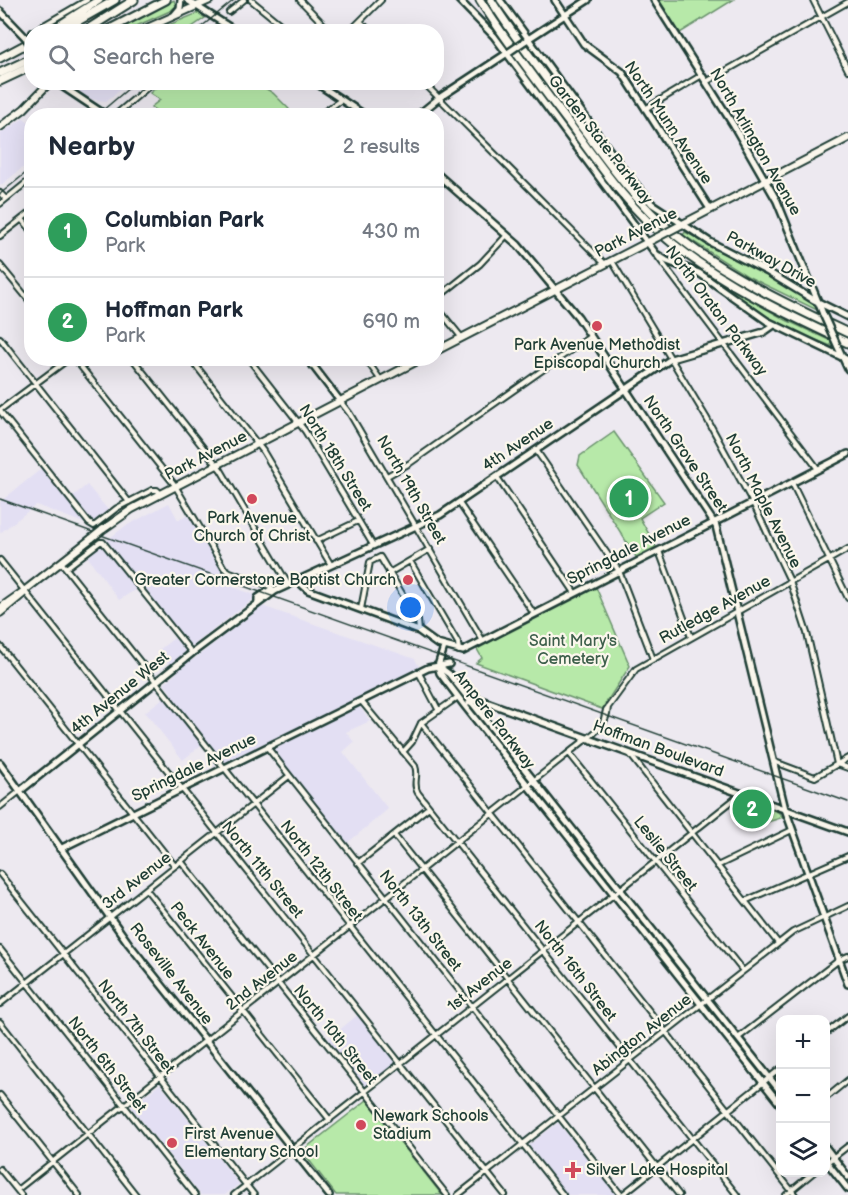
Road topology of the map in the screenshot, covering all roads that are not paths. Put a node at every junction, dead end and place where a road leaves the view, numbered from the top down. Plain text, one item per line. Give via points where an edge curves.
1 (87, 0) edge
2 (99, 0) edge
3 (115, 0) edge
4 (134, 0) edge
5 (159, 0) edge
6 (166, 0) edge
7 (181, 0) edge
8 (187, 0) edge
9 (210, 0) edge
10 (244, 0) edge
11 (251, 0) edge
12 (300, 0) edge
13 (381, 0) edge
14 (459, 0) edge
15 (480, 0) edge
16 (491, 0) edge
17 (500, 0) edge
18 (555, 0) edge
19 (588, 0) edge
20 (654, 0) edge
21 (813, 0) edge
22 (848, 2) edge
23 (197, 6) junction
24 (0, 10) edge
25 (229, 12) dead end
26 (565, 15) junction
27 (822, 16) junction
28 (132, 17) junction
29 (172, 17) junction
30 (360, 21) junction
31 (46, 24) edge
32 (62, 24) edge
33 (73, 24) edge
34 (96, 24) edge
35 (119, 24) edge
36 (156, 24) edge
37 (225, 24) edge
38 (280, 24) edge
39 (323, 24) edge
40 (357, 24) edge
41 (363, 24) edge
42 (24, 36) edge
43 (526, 41) junction
44 (24, 44) edge
45 (508, 53) junction
46 (0, 59) edge
47 (24, 62) edge
48 (24, 70) edge
49 (848, 70) edge
50 (0, 74) edge
51 (702, 75) junction
52 (0, 81) edge
53 (706, 82) junction
54 (42, 90) edge
55 (68, 90) edge
56 (145, 90) edge
57 (327, 90) edge
58 (431, 90) edge
59 (439, 98) junction
60 (341, 100) junction
61 (25, 108) edge
62 (95, 108) edge
63 (123, 108) edge
64 (330, 108) edge
65 (354, 108) edge
66 (427, 108) edge
67 (24, 109) edge
68 (645, 109) junction
69 (0, 127) edge
70 (848, 138) edge
71 (444, 180) edge
72 (765, 180) junction
73 (24, 184) edge
74 (0, 193) edge
75 (2, 201) edge
76 (710, 209) junction
77 (22, 219) joint
78 (24, 221) edge
79 (679, 226) junction
80 (507, 235) junction
81 (0, 236) edge
82 (651, 240) junction
83 (654, 251) junction
84 (609, 262) junction
85 (0, 265) edge
86 (556, 290) junction
87 (444, 293) edge
88 (24, 294) edge
89 (818, 302) junction
90 (444, 316) edge
91 (848, 316) edge
92 (774, 325) junction
93 (848, 333) edge
94 (591, 336) junction
95 (0, 338) edge
96 (462, 338) junction
97 (724, 343) junction
98 (848, 343) edge
99 (444, 347) edge
100 (845, 358) edge
101 (671, 359) junction
102 (58, 366) edge
103 (80, 366) edge
104 (138, 366) edge
105 (196, 366) edge
106 (254, 366) edge
107 (313, 366) edge
108 (370, 366) edge
109 (408, 366) edge
110 (848, 369) edge
111 (381, 380) junction
112 (35, 382) junction
113 (625, 389) junction
114 (340, 401) junction
115 (0, 410) edge
116 (299, 423) junction
117 (258, 444) junction
118 (535, 450) junction
119 (848, 454) edge
120 (217, 465) junction
121 (818, 469) junction
122 (387, 476) junction
123 (497, 476) junction
124 (792, 483) junction
125 (176, 487) junction
126 (161, 494) junction
127 (129, 502) junction
128 (459, 502) junction
129 (753, 503) junction
130 (358, 520) junction
131 (714, 523) junction
132 (416, 526) junction
133 (316, 541) junction
134 (373, 545) junction
135 (430, 549) junction
136 (848, 549) edge
137 (659, 550) junction
138 (0, 560) edge
139 (829, 560) junction
140 (410, 561) junction
141 (61, 562) junction
142 (331, 565) junction
143 (66, 568) junction
144 (619, 571) junction
145 (389, 573) junction
146 (297, 580) junction
147 (790, 582) junction
148 (288, 584) junction
149 (24, 591) junction
150 (275, 591) junction
151 (575, 593) junction
152 (848, 598) edge
153 (258, 602) joint
154 (0, 608) edge
155 (361, 609) junction
156 (737, 612) junction
157 (0, 613) edge
158 (534, 614) junction
159 (419, 631) junction
160 (691, 637) junction
161 (483, 641) junction
162 (0, 646) edge
163 (444, 647) junction
164 (456, 651) junction
165 (192, 653) junction
166 (653, 659) junction
167 (449, 664) junction
168 (438, 666) junction
169 (419, 672) junction
170 (449, 674) junction
171 (156, 682) junction
172 (458, 696) junction
173 (361, 701) junction
174 (468, 704) junction
175 (489, 704) junction
176 (120, 711) junction
177 (439, 711) junction
178 (481, 714) junction
179 (421, 723) junction
180 (588, 738) junction
181 (78, 744) junction
182 (267, 747) junction
183 (403, 752) junction
184 (569, 753) junction
185 (628, 753) junction
186 (848, 758) edge
187 (775, 762) junction
188 (0, 764) edge
189 (837, 764) junction
190 (225, 768) junction
191 (848, 768) edge
192 (289, 776) junction
193 (534, 780) junction
194 (528, 785) junction
195 (182, 789) junction
196 (20, 791) junction
197 (741, 794) junction
198 (253, 804) junction
199 (0, 807) edge
200 (429, 807) junction
201 (785, 809) junction
202 (132, 813) junction
203 (493, 813) junction
204 (792, 830) junction
205 (848, 832) edge
206 (217, 833) junction
207 (692, 833) junction
208 (394, 835) junction
209 (457, 842) junction
210 (60, 849) junction
211 (848, 856) edge
212 (181, 861) junction
213 (656, 861) junction
214 (358, 863) junction
215 (175, 866) junction
216 (717, 866) junction
217 (422, 870) junction
218 (0, 874) edge
219 (808, 874) junction
220 (408, 880) joint
221 (146, 889) junction
222 (620, 889) junction
223 (614, 894) junction
224 (386, 898) junction
225 (745, 901) junction
226 (848, 906) edge
227 (110, 918) junction
228 (824, 918) junction
229 (579, 922) junction
230 (350, 927) junction
231 (778, 943) junction
232 (0, 949) edge
233 (543, 950) junction
234 (63, 954) junction
235 (314, 955) junction
236 (848, 956) edge
237 (839, 960) junction
238 (743, 971) junction
239 (507, 979) junction
240 (27, 983) junction
241 (279, 983) junction
242 (848, 984) edge
243 (707, 999) junction
244 (0, 1004) edge
245 (701, 1004) junction
246 (472, 1007) junction
247 (243, 1011) junction
248 (848, 1016) edge
249 (0, 1022) edge
250 (830, 1030) edge
251 (666, 1031) junction
252 (436, 1035) junction
253 (738, 1038) junction
254 (206, 1040) junction
255 (630, 1060) junction
256 (400, 1064) junction
257 (776, 1073) edge
258 (160, 1077) junction
259 (770, 1078) junction
260 (848, 1080) edge
261 (764, 1083) junction
262 (776, 1086) edge
263 (594, 1088) junction
264 (365, 1092) junction
265 (830, 1094) edge
266 (0, 1095) edge
267 (776, 1099) edge
268 (124, 1106) junction
269 (729, 1110) junction
270 (558, 1116) junction
271 (330, 1120) junction
272 (88, 1134) junction
273 (693, 1139) junction
274 (522, 1144) junction
275 (848, 1146) edge
276 (293, 1149) junction
277 (830, 1154) edge
278 (833, 1158) junction
279 (830, 1160) edge
280 (53, 1162) junction
281 (830, 1167) edge
282 (657, 1168) junction
283 (0, 1169) edge
284 (487, 1172) junction
285 (809, 1177) edge
286 (848, 1177) edge
287 (246, 1186) junction
288 (848, 1189) edge
289 (17, 1190) junction
290 (791, 1190) junction
291 (21, 1195) edge
292 (79, 1195) edge
293 (136, 1195) edge
294 (195, 1195) edge
295 (234, 1195) edge
296 (254, 1195) edge
297 (329, 1195) edge
298 (447, 1195) edge
299 (458, 1195) edge
300 (505, 1195) edge
301 (563, 1195) edge
302 (622, 1195) edge
303 (679, 1195) edge
304 (737, 1195) edge
305 (786, 1195) edge
306 (795, 1195) edge

1 - 31 street
2 - 32 highway
3 - 33 highway
4 - 34 highway
5 - 28 highway
6 - 28 highway
7 - 29 street
8 - 23 street
9 - 23 main road
10 - 25 street
11 - 38 street
12 - 39 street
13 - 30 street
14 - 45 street, North Oraton Parkway
15 - 98 highway, Garden State Parkway via 614,184 650,225 733,285
16 - 93 highway, Garden State Parkway via 621,178 661,223 692,248 750,284
17 - 43 street, North Oraton Parkway
18 - 26 street, North Munn Avenue
19 - 26 street
20 - 51 street, North Arlington Avenue
21 - 27 street
22 - 27 street
23 - 29 main road
23 - 37 street
24 - 42 street
26 - 43 street
26 - 68 street, North Munn Avenue via 584,44 622,72
27 - 49 street
27 - 53 street
28 - 35 highway
29 - 36 main road
30 - 40 street
30 - 41 street
43 - 45 street, bridge
43 - 79 street, North Oraton Parkway via 634,184
44 - 46 highway
45 - 59 street
45 - 82 street, North Oraton Parkway
47 - 50 highway
48 - 52 highway
51 - 53 street, North Arlington Avenue
51 - 68 street
53 - 72 street, North Arlington Avenue
54 - 61 main road
55 - 62 street
56 - 63 street
57 - 60 street
58 - 59 street, North Maple Avenue
59 - 66 street
59 - 84 street, North Maple Avenue
60 - 64 street
60 - 65 street
67 - 69 main road
68 - 76 street, North Munn Avenue
70 - 72 main road, Park Avenue
71 - 80 street, North Grove Street
72 - 76 main road, Park Avenue
72 - 89 street, North Arlington Avenue
73 - 75 street
74 - 75 street
76 - 79 main road, Park Avenue
77 - 78 street
77 - 81 street
79 - 82 main road, Park Avenue, bridge
79 - 89 street, Parkway Drive
80 - 86 street, North Grove Street
80 - 87 street via 480,264
82 - 83 street, North Oraton Parkway
82 - 84 main road, Park Avenue
83 - 92 street via 667,261 699,273
83 - 97 street, North Oraton Parkway
84 - 86 main road, Park Avenue
84 - 101 street, North Maple Avenue
85 - 88 street
86 - 94 street, North Grove Street
86 - 96 main road, Park Avenue
89 - 91 street, Parkway Drive
89 - 100 street, North Arlington Avenue, bridge
90 - 96 street
92 - 97 street, 4th Avenue via 764,332
92 - 100 street
94 - 113 street, North Grove Street
94 - 122 street
95 - 112 street
96 - 99 main road, Park Avenue
97 - 101 street, 4th Avenue
97 - 121 street, North Oraton Parkway
100 - 110 street, North Arlington Avenue
101 - 113 street, 4th Avenue
101 - 129 street, North Maple Avenue
102 - 112 street
103 - 125 street
104 - 120 street
105 - 117 street
106 - 116 street, North 18th Street
107 - 114 street, North 19th Street
108 - 111 street
109 - 111 main road, Park Avenue
111 - 114 main road, Park Avenue
112 - 115 street
112 - 127 street
113 - 118 street, 4th Avenue
113 - 131 street, North Grove Street
114 - 116 main road, Park Avenue
114 - 122 street, North 19th Street
115 - 127 street, Park Avenue via 89,523 94,526
116 - 117 main road, Park Avenue
116 - 130 street, North 18th Street
117 - 120 main road, Park Avenue
117 - 133 street
118 - 123 street, 4th Avenue
118 - 144 street
119 - 121 street, Springdale Avenue
120 - 125 main road, Park Avenue
120 - 148 street
121 - 124 street, Springdale Avenue
122 - 132 street, North 19th Street
123 - 128 street, 4th Avenue
123 - 151 street
124 - 129 street, Springdale Avenue
124 - 139 street
125 - 126 main road, Park Avenue
125 - 150 street via 226,570
126 - 127 street, Park Avenue via 153,490
126 - 141 main road, Park Avenue, bridge via 123,514
128 - 132 street, 4th Avenue
128 - 158 street
129 - 131 street, Springdale Avenue
129 - 147 street, North Maple Avenue
130 - 133 street
130 - 134 street, North 18th Street
131 - 137 street, Springdale Avenue
131 - 156 street, North Grove Street
132 - 134 street, 4th Avenue
132 - 135 street, North 19th Street
133 - 142 street
134 - 142 street, 4th Avenue
135 - 140 street
135 - 161 street, North 19th Street
136 - 139 street, Rutledge Avenue
137 - 144 street, Springdale Avenue
137 - 160 street
138 - 149 street, North 11th Street
139 - 147 street, Rutledge Avenue
139 - 152 street
140 - 145 street
140 - 164 street via 458,643
141 - 143 street, North 12th Street
141 - 149 main road, Park Avenue
142 - 146 street, 4th Avenue
143 - 165 street via 103,542
143 - 171 street, North 12th Street
144 - 151 street, Springdale Avenue
144 - 166 street
145 - 155 street via 380,557 370,562
145 - 159 street via 418,622
146 - 148 street, 4th Avenue
146 - 155 street via 308,590
147 - 156 street, Rutledge Avenue
147 - 189 street, North Maple Avenue via 807,633
148 - 150 street, 4th Avenue
149 - 154 main road, Park Avenue
149 - 157 main road, Park Avenue
149 - 176 street, North 11th Street
150 - 153 street, 4th Avenue
151 - 158 street, Springdale Avenue
153 - 165 street, 4th Avenue West
155 - 159 street
156 - 160 street, Rutledge Avenue
156 - 187 street, North Grove Street
158 - 161 street, Springdale Avenue
159 - 163 street
160 - 166 street, Rutledge Avenue
161 - 164 street, Springdale Avenue
162 - 181 street
163 - 164 street
163 - 168 street
164 - 167 street
165 - 171 street, 4th Avenue West
166 - 180 street, Rutledge Avenue via 633,671 608,707 597,732
167 - 168 street, Springdale Avenue
167 - 170 street
168 - 169 street, Springdale Avenue
168 - 170 street, Ampere Parkway
168 - 172 street, Ampere Parkway
169 - 173 street, Springdale Avenue
169 - 177 street
170 - 174 street, Ampere Parkway
171 - 176 street, 4th Avenue West
171 - 190 street, North 12th Street
172 - 174 street, Ampere Parkway
172 - 177 street
173 - 182 street, Springdale Avenue
173 - 183 street, North 16th Street
174 - 175 street, Hoffman Boulevard via 477,699
174 - 178 street, Ampere Parkway
174 - 194 street, Ampere Parkway
175 - 178 street
175 - 180 street, Hoffman Boulevard
176 - 181 street, 4th Avenue West
176 - 195 street, North 11th Street
177 - 179 street
178 - 193 street, Ampere Parkway
179 - 183 street
179 - 203 street
180 - 184 street, Rutledge Avenue
180 - 185 street, Hoffman Boulevard
181 - 196 street, 4th Avenue West
181 - 202 street
182 - 190 street, Springdale Avenue
182 - 192 street, North 13th Street
183 - 200 street, North 16th Street via 416,771 415,788
184 - 193 street, Rutledge Avenue
184 - 213 street, Leslie Street
185 - 197 street, Hoffman Boulevard
185 - 207 street
186 - 189 street
187 - 189 street via 815,777
187 - 201 street, North Grove Street
188 - 196 street, Roseville Avenue
189 - 191 street
190 - 195 street, Springdale Avenue
190 - 198 street, North 12th Street
192 - 198 street, 3rd Avenue
192 - 214 street, North 13th Street
193 - 194 street, Rutledge Avenue
193 - 222 street, Ampere Parkway
194 - 203 street, Rutledge Avenue
194 - 223 street, Ampere Parkway
195 - 202 street, Springdale Avenue
195 - 206 street, North 11th Street
196 - 199 street, 4th Avenue West
196 - 210 street, Roseville Avenue
197 - 201 street, Hoffman Boulevard
197 - 207 street, 1st Avenue
198 - 206 street, 3rd Avenue
198 - 230 street, North 12th Street
200 - 208 street
200 - 209 street, North 16th Street
201 - 204 street, North Grove Street
201 - 205 street, Hoffman Boulevard
202 - 210 street, Springdale Avenue
202 - 215 street
203 - 209 street, Rutledge Avenue
203 - 229 street
204 - 216 street
204 - 219 street, North Grove Street
206 - 212 street, 3rd Avenue
206 - 235 street, North 11th Street
207 - 213 street, 1st Avenue
207 - 216 street
208 - 214 street
208 - 217 street
209 - 217 street, Rutledge Avenue
209 - 233 street, North 16th Street
210 - 227 street, Roseville Avenue
211 - 219 street
212 - 215 street, 3rd Avenue
212 - 241 street, North 10th Street
213 - 222 street, 1st Avenue
213 - 238 street, Leslie Street
214 - 224 street, North 13th Street
215 - 221 street, 3rd Avenue
216 - 225 street
217 - 220 street, Rutledge Avenue
217 - 239 street
218 - 234 street, North 7th Street
219 - 225 street
219 - 228 street, North Grove Street
220 - 224 street, 2nd Avenue
221 - 227 street, 3rd Avenue
221 - 247 street, Peck Avenue
222 - 223 street, 1st Avenue
222 - 243 street, Ampere Parkway
223 - 229 street, 1st Avenue
223 - 245 street, Ampere Parkway
224 - 230 street, 2nd Avenue
224 - 246 street, North 13th Street
225 - 231 street
226 - 228 street, Abington Avenue
227 - 234 street, 3rd Avenue
227 - 254 street, Roseville Avenue
228 - 231 street, Abington Avenue
228 - 237 street, North Grove Street
229 - 233 street, 1st Avenue
229 - 251 street
230 - 235 street, 2nd Avenue
230 - 252 street, North 12th Street
231 - 238 street, Abington Avenue
232 - 240 street, North 6th Street
233 - 239 street, 1st Avenue
233 - 255 street, North 16th Street
234 - 240 street, 3rd Avenue
234 - 258 street, North 7th Street
235 - 241 street, 2nd Avenue
235 - 256 street, North 11th Street
236 - 237 street
237 - 242 street, North Grove Street
237 - 253 street
238 - 243 street, Abington Avenue
239 - 246 street, 1st Avenue
239 - 263 street
240 - 244 street, 3rd Avenue
240 - 268 street, North 6th Street
241 - 247 street, 2nd Avenue
241 - 264 street, North 10th Street
243 - 245 street, Abington Avenue
243 - 253 street, Ampere Parkway
245 - 251 street, Abington Avenue
245 - 261 street, Ampere Parkway
246 - 252 street, 1st Avenue
246 - 270 street, North 13th Street
247 - 254 street, 2nd Avenue
247 - 271 street, Peck Avenue
248 - 250 street
249 - 272 street
251 - 255 street, Abington Avenue
251 - 269 street
252 - 256 street, 1st Avenue
252 - 274 street, North 12th Street
253 - 259 street, Ampere Parkway
254 - 258 street, 2nd Avenue
254 - 276 street, Roseville Avenue
255 - 263 street, Abington Avenue
255 - 273 street, North 16th Street
256 - 264 street, 1st Avenue
256 - 284 street, North 11th Street
257 - 259 street
258 - 268 street, 2nd Avenue
258 - 287 street, North 7th Street
259 - 261 street
259 - 262 street, Ampere Parkway
260 - 265 street
261 - 267 street, Ampere Parkway
261 - 269 street
263 - 270 street, Abington Avenue
263 - 282 street
264 - 271 street, 1st Avenue
264 - 298 street, North 10th Street
266 - 280 street
268 - 272 street, 2nd Avenue
268 - 294 street, North 6th Street
269 - 273 street
269 - 290 street
270 - 274 street, Abington Avenue
270 - 302 street, North 13th Street
271 - 276 street, 1st Avenue
272 - 280 street, 2nd Avenue
272 - 293 street
273 - 282 street
273 - 304 street, North 16th Street
274 - 284 street, Abington Avenue
274 - 301 street, North 12th Street
275 - 278 street
276 - 287 street, 1st Avenue
276 - 297 street, Roseville Avenue
277 - 278 street
278 - 279 street
278 - 286 street
280 - 289 street, 2nd Avenue
280 - 292 street
281 - 288 street
282 - 302 street
282 - 303 street
283 - 289 street
284 - 299 street, Abington Avenue
284 - 300 street, North 11th Street
285 - 290 street
287 - 295 street, 1st Avenue
287 - 296 street, North 7th Street
289 - 291 street
290 - 305 street
290 - 306 street

